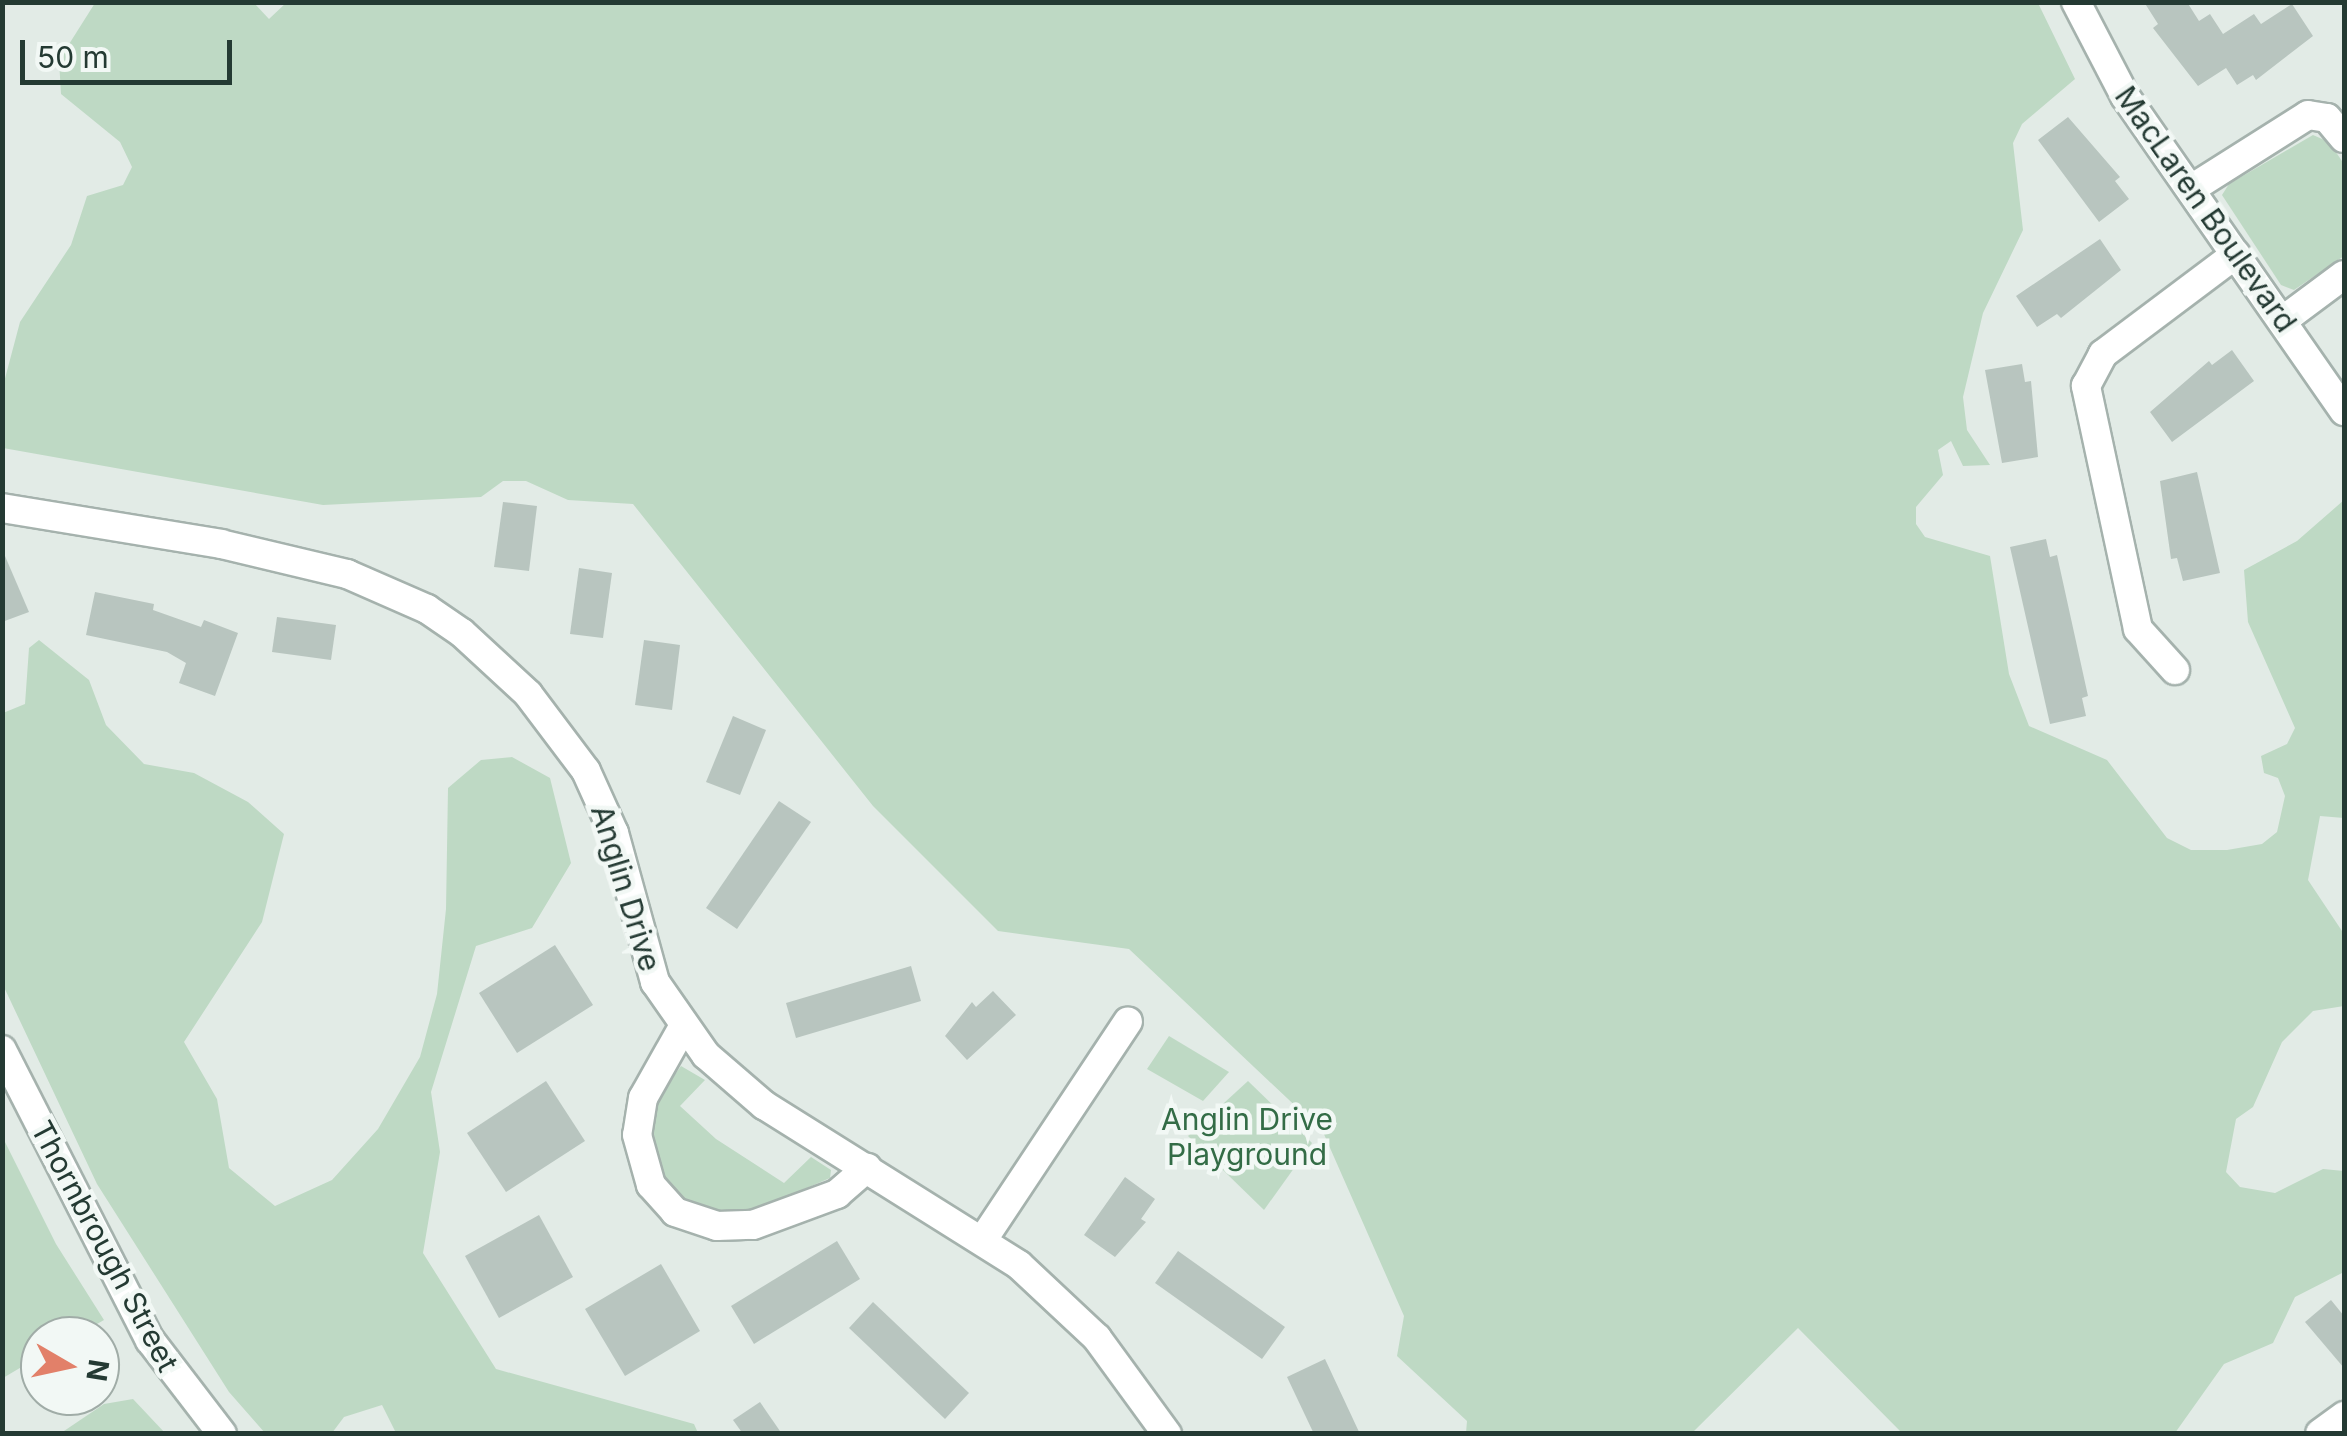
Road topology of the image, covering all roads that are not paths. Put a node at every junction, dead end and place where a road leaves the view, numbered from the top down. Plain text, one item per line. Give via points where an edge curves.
1 (2076, 2) edge
2 (2344, 138) edge
3 (2191, 189) junction
4 (2236, 254) junction
5 (2344, 275) edge
6 (2282, 320) junction
7 (2344, 411) edge
8 (2, 508) edge
9 (2176, 670) dead end
10 (1128, 1021) dead end
11 (683, 1028) junction
12 (2, 1050) edge
13 (868, 1168) junction
14 (984, 1238) junction
15 (2344, 1417) edge
16 (222, 1434) edge
17 (1167, 1434) edge
18 (2321, 1434) edge

1 - 3 street, MacLaren Boulevard via 2125,96
2 - 3 street via 2326,118 2308,115
3 - 4 street, MacLaren Boulevard
4 - 6 street, MacLaren Boulevard
4 - 9 street via 2103,354 2086,386 2138,629
5 - 6 street
6 - 7 street, MacLaren Boulevard
8 - 11 street, Anglin Drive via 220,544 347,574 427,608 462,632 528,694 586,771 614,832 646,960
10 - 14 street
11 - 13 street, Anglin Drive via 764,1106
11 - 13 street via 643,1098 637,1135 651,1185 674,1212 716,1226 754,1225 837,1194
12 - 16 street, Thornbrough Street via 150,1340
13 - 14 street, Anglin Drive
14 - 17 street, Anglin Drive via 1097,1338
15 - 18 street

